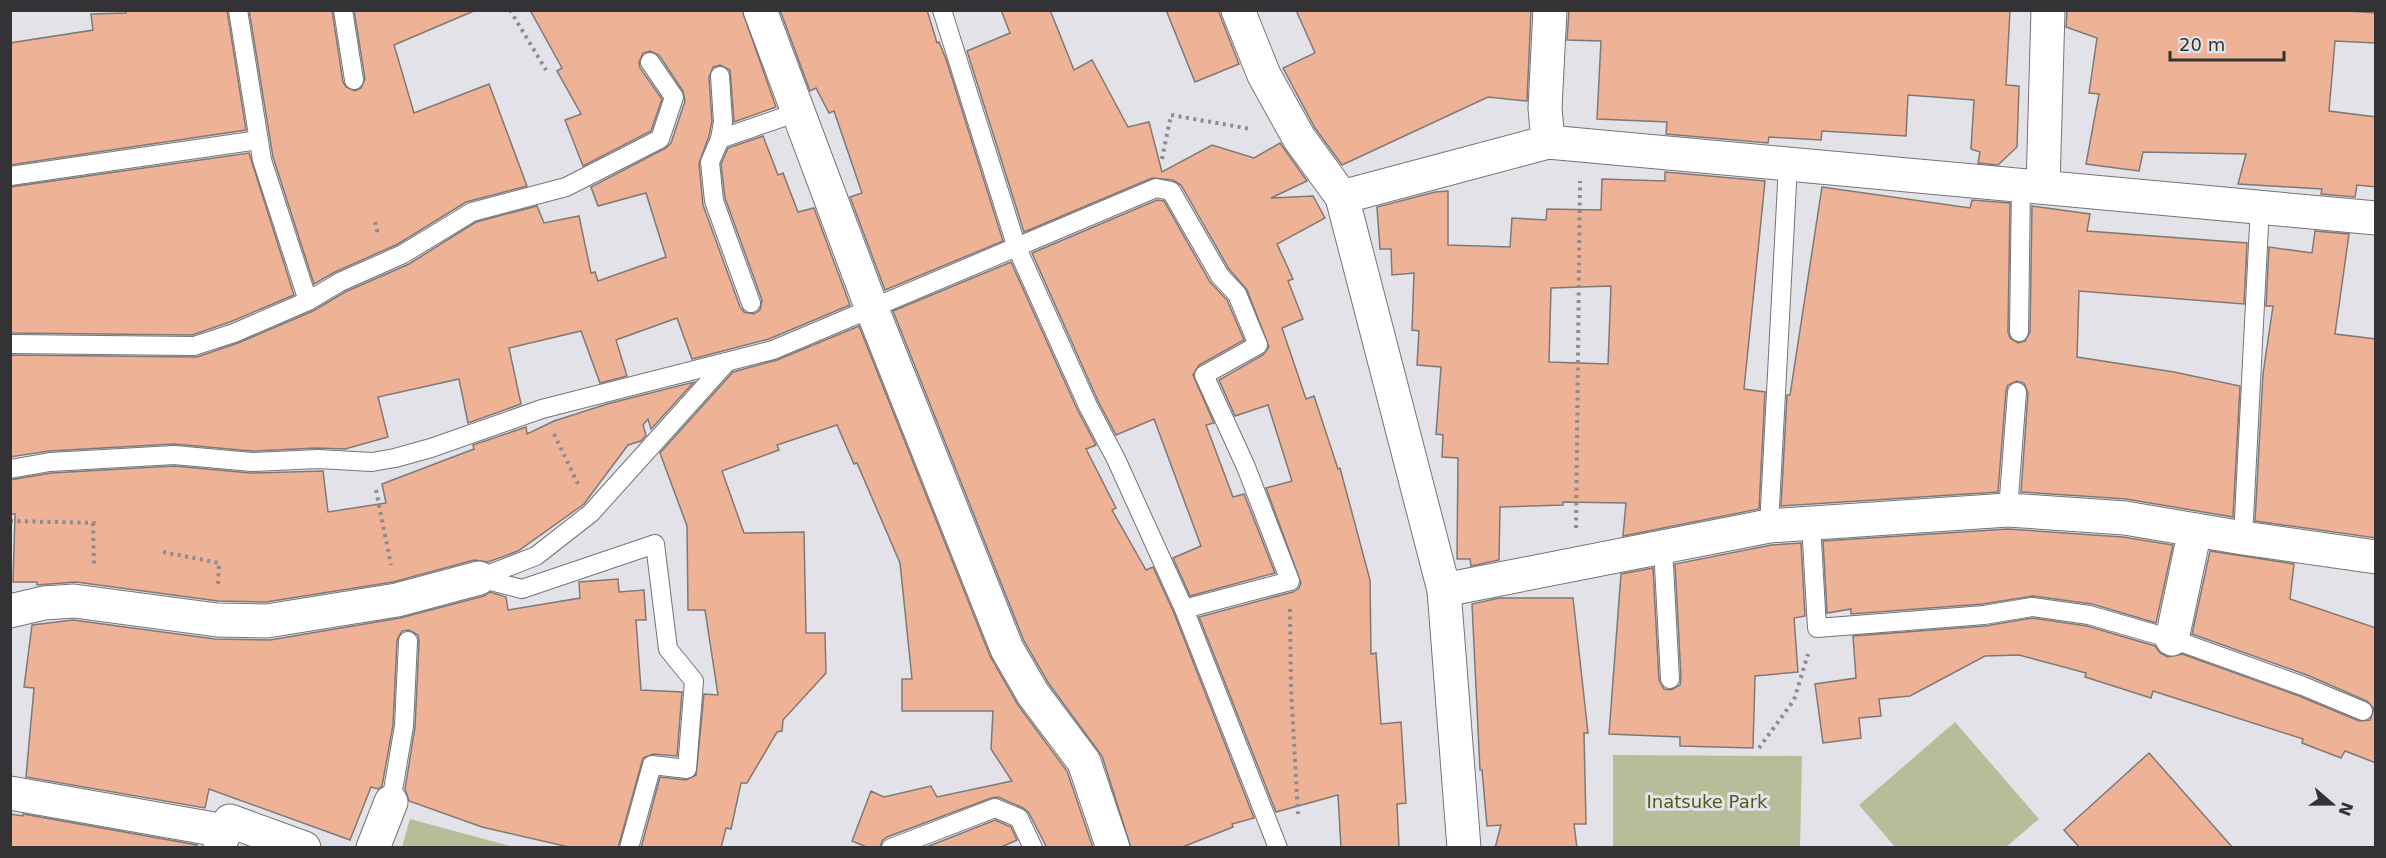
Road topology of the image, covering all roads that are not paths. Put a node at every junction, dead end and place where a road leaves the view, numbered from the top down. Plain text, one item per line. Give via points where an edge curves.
1 (238, 10) edge
2 (343, 10) edge
3 (760, 10) edge
4 (942, 10) edge
5 (1238, 10) edge
6 (1550, 10) edge
7 (2048, 10) edge
8 (650, 62) dead end
9 (720, 76) dead end
10 (354, 80) dead end
11 (798, 112) junction
12 (720, 139) junction
13 (258, 140) junction
14 (1548, 142) junction
15 (1788, 165) junction
16 (10, 176) edge
17 (2032, 186) junction
18 (1342, 197) junction
19 (2260, 206) junction
20 (2376, 218) edge
21 (1017, 248) junction
22 (309, 301) junction
23 (751, 303) dead end
24 (872, 309) junction
25 (2019, 332) dead end
26 (10, 344) edge
27 (728, 362) junction
28 (2018, 392) dead end
29 (10, 469) edge
30 (2008, 510) junction
31 (1811, 523) junction
32 (1769, 526) junction
33 (2194, 530) junction
34 (2243, 538) junction
35 (1663, 548) junction
36 (2376, 557) edge
37 (479, 578) junction
38 (1444, 590) junction
39 (1184, 609) junction
40 (10, 611) edge
41 (2172, 639) junction
42 (408, 641) dead end
43 (1670, 680) dead end
44 (2363, 711) dead end
45 (10, 793) edge
46 (391, 802) joint
47 (222, 839) edge
48 (304, 848) edge
49 (373, 848) edge
50 (629, 848) edge
51 (891, 848) edge
52 (1033, 848) edge
53 (1113, 848) edge
54 (1278, 848) edge
55 (1464, 848) edge

1 - 13 lane
2 - 10 lane
3 - 11 street
4 - 21 lane
5 - 18 street via 1264,75 1299,138
6 - 14 street via 1545,108
7 - 17 street
8 - 22 lane via 674,97 660,139 566,186 472,212 403,254 340,282
9 - 12 lane
11 - 12 lane
11 - 24 street
12 - 23 lane via 710,162 714,201
13 - 16 lane
13 - 22 lane
14 - 15 street
14 - 18 street
15 - 17 street
15 - 32 lane
17 - 19 street
17 - 25 lane
18 - 38 street
19 - 20 street
19 - 34 lane
21 - 24 lane
21 - 39 lane
21 - 39 lane via 1156,188 1171,191 1220,276 1237,294 1258,345 1204,375 1246,467 1290,581
22 - 26 lane via 194,346
24 - 27 lane via 773,350
24 - 53 street via 1007,649 1033,694 1084,762
27 - 29 lane via 542,409 431,448 372,462 252,462 174,455 50,462
27 - 37 lane via 591,513 536,556
28 - 30 lane
30 - 31 street
30 - 33 street via 2125,518
31 - 32 street
31 - 41 lane via 1817,627 1984,615 2032,607 2089,615
32 - 35 street
33 - 34 street
33 - 41 street
34 - 36 street
35 - 38 street
35 - 43 lane
37 - 40 street via 397,600 267,621 217,620 74,601
37 - 50 lane via 522,589 655,544 669,649 694,681 687,769 652,765
38 - 55 street
39 - 54 lane
41 - 44 lane
42 - 46 lane via 404,726
45 - 47 street
46 - 49 street
47 - 48 street via 230,821
51 - 52 lane via 995,808 1019,819

